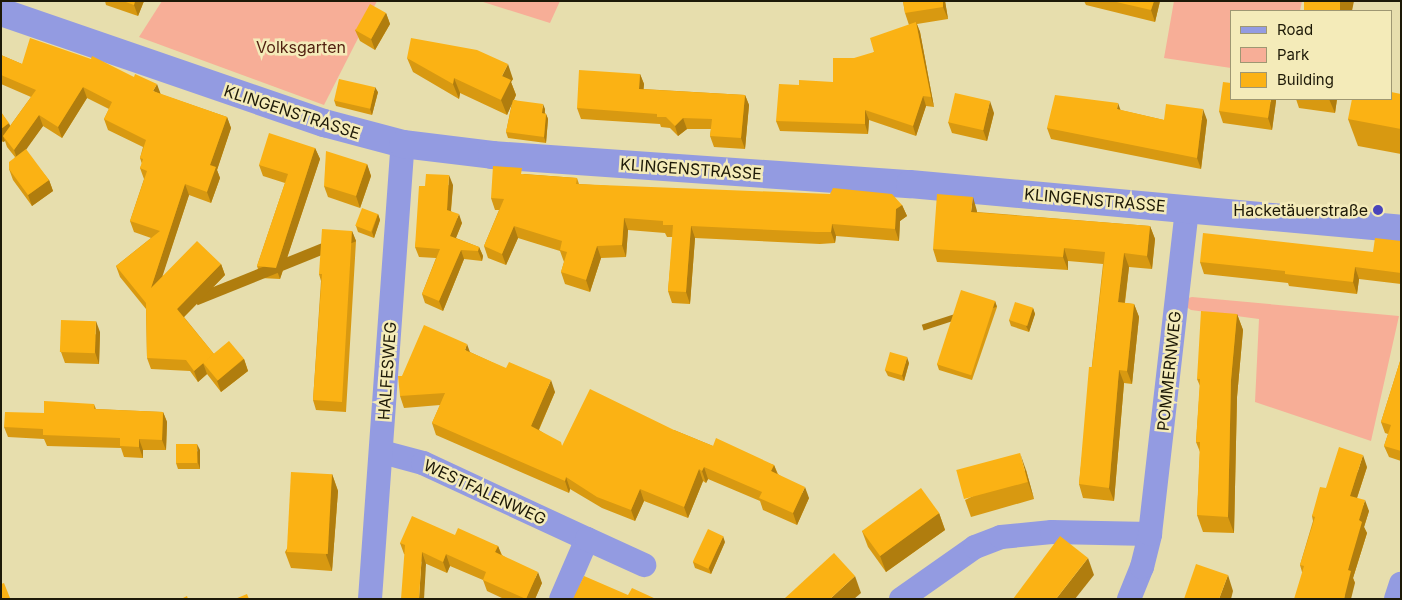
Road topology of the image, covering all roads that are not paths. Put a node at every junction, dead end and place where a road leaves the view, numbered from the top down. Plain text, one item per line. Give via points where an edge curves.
1 (1, 12) edge
2 (403, 144) junction
3 (1187, 209) junction
4 (1401, 229) edge
5 (382, 452) junction
6 (1150, 534) junction
7 (587, 539) junction
8 (644, 565) dead end
9 (1401, 584) edge
10 (370, 599) edge
11 (561, 599) edge
12 (900, 599) edge
13 (1129, 599) edge
14 (1396, 599) edge

1 - 2 street, KLINGENSTRASSE via 277,108
2 - 3 street, KLINGENSTRASSE via 492,155 910,184
2 - 5 street, HALFESWEG
3 - 4 street, KLINGENSTRASSE
3 - 6 street, POMMERNWEG
5 - 7 street, WESTFALENWEG via 423,463
5 - 10 street, HALFESWEG
6 - 12 street via 1052,532 1001,537 975,547
6 - 13 street, POMMERNWEG via 1142,567
7 - 8 street, WESTFALENWEG
7 - 11 street
9 - 14 street

